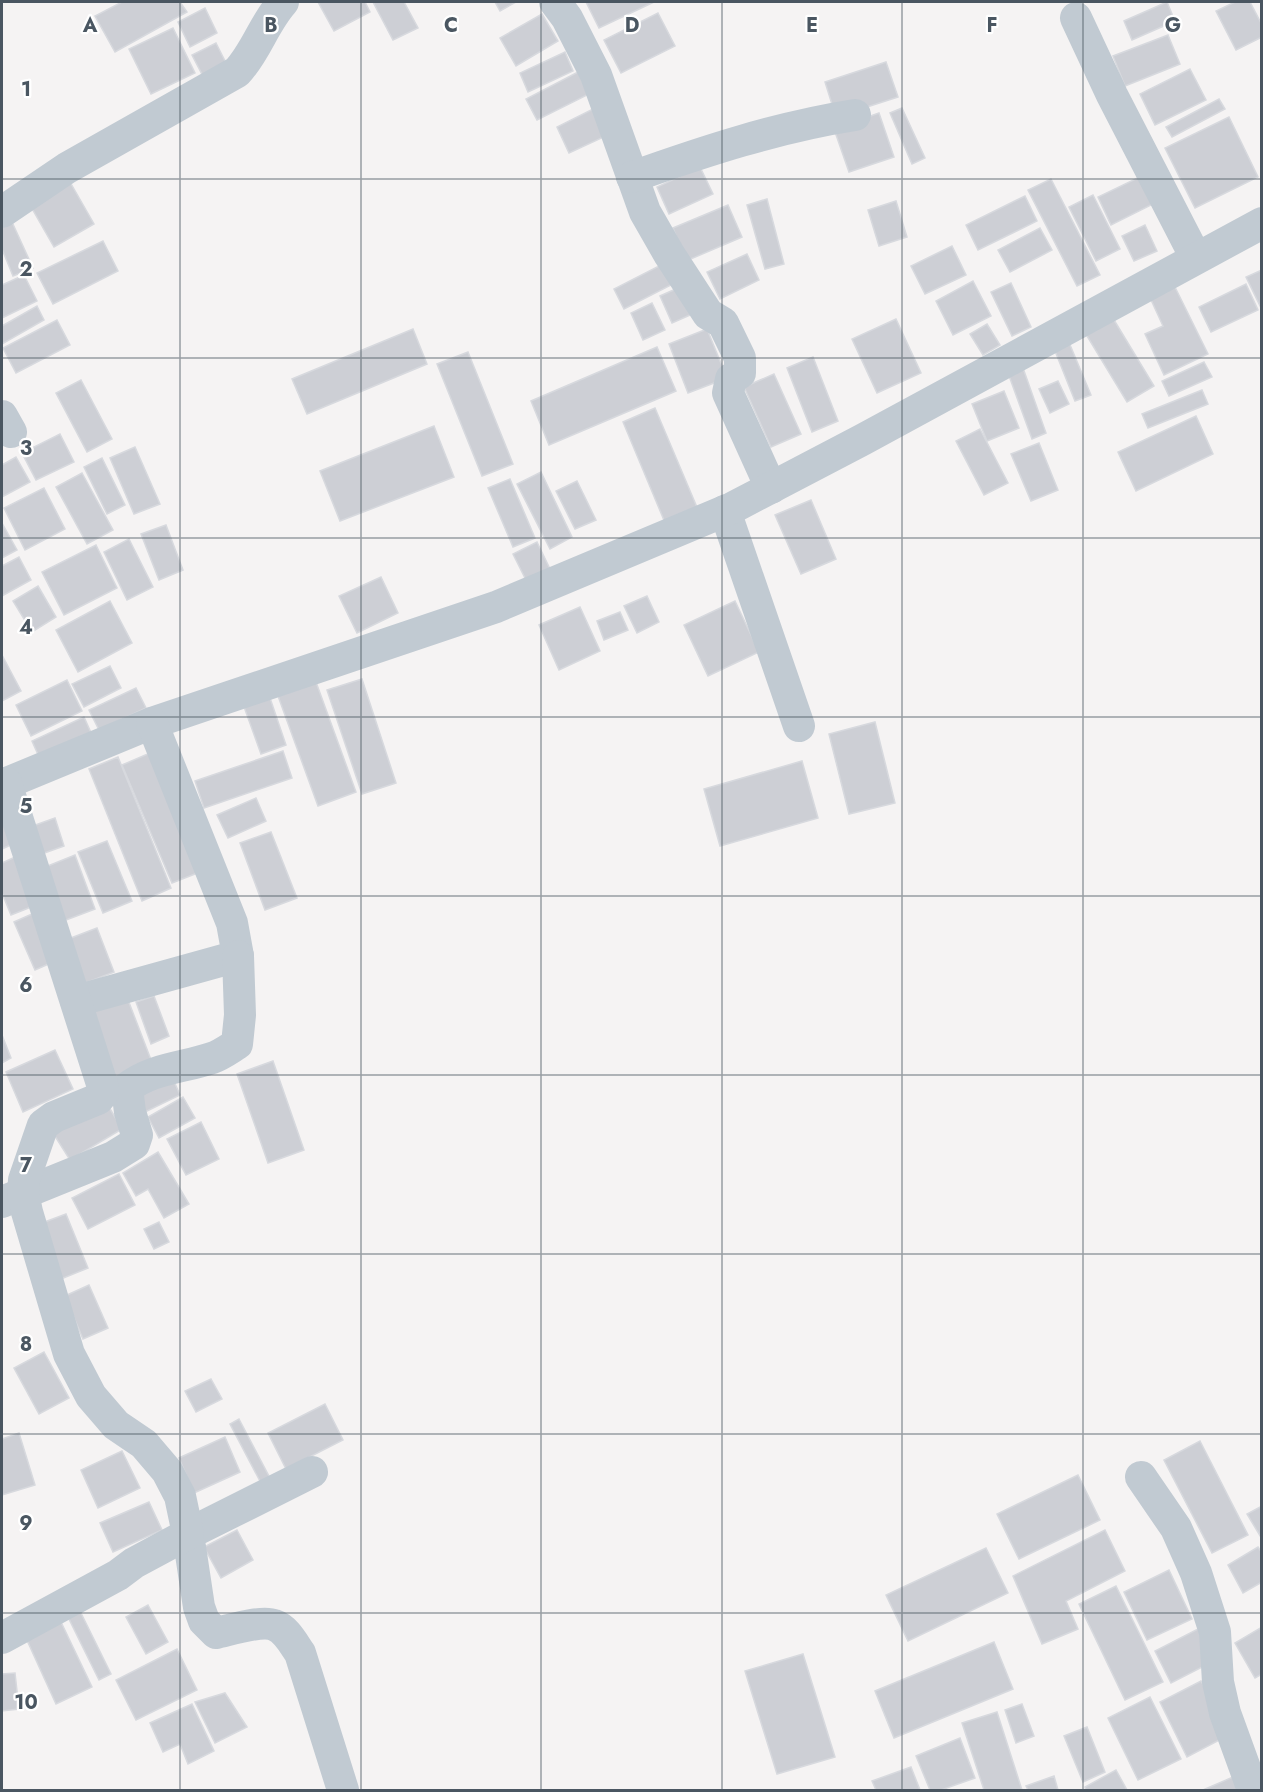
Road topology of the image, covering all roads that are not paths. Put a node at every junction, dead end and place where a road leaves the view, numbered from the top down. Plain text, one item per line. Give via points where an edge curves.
1 (284, 2) edge
2 (555, 2) edge
3 (1076, 18) dead end
4 (855, 116) dead end
5 (632, 177) junction
6 (2, 212) edge
7 (1262, 223) edge
8 (1196, 258) junction
9 (771, 488) junction
10 (725, 511) junction
11 (152, 723) junction
12 (799, 726) dead end
13 (4, 784) edge
14 (238, 956) junction
15 (76, 1001) junction
16 (12, 1197) edge
17 (312, 1472) dead end
18 (1141, 1477) dead end
19 (188, 1533) junction
20 (2, 1638) edge
21 (343, 1791) edge
22 (1253, 1791) edge

1 - 6 street via 237,72 67,168
2 - 5 street via 596,75
3 - 8 street
4 - 5 street via 814,122 713,148
5 - 9 street via 645,212 669,254 708,314 723,323 740,358 740,373 731,379 728,393
7 - 8 street
8 - 9 street
9 - 10 street
10 - 11 street via 496,607
10 - 12 street
11 - 13 street
11 - 14 street via 232,923
13 - 15 street
14 - 15 street
14 - 16 street via 237,1044 214,1058 138,1080 127,1088 137,1135 134,1144 113,1157
15 - 16 street via 103,1093 43,1125 26,1175
16 - 19 street via 69,1354 92,1396 116,1425 144,1444 167,1471 180,1496
17 - 19 street
18 - 22 street via 1176,1528 1196,1573 1215,1632 1218,1682 1226,1713
19 - 20 street
19 - 21 street via 204,1621 216,1633 274,1624 287,1634 300,1653

